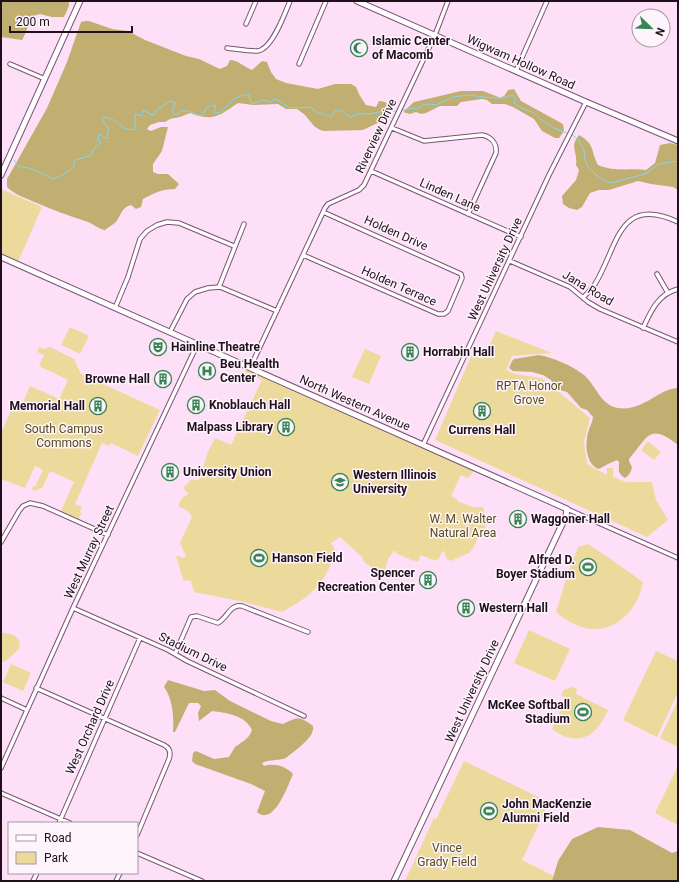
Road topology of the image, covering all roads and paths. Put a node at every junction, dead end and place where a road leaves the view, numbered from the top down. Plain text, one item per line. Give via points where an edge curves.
1 (80, 1) edge
2 (256, 1) edge
3 (290, 1) edge
4 (326, 1) edge
5 (357, 1) edge
6 (448, 1) edge
7 (547, 1) edge
8 (246, 24) dead end
9 (435, 35) junction
10 (226, 48) dead end
11 (10, 64) dead end
12 (299, 64) dead end
13 (516, 70) junction
14 (45, 79) junction
15 (586, 102) junction
16 (392, 128) junction
17 (678, 141) edge
18 (371, 171) junction
19 (1, 175) edge
20 (323, 212) junction
21 (468, 214) junction
22 (678, 222) edge
23 (244, 224) dead end
24 (521, 237) junction
25 (234, 246) junction
26 (303, 255) junction
27 (1, 258) edge
28 (510, 261) junction
29 (460, 273) joint
30 (657, 274) dead end
31 (219, 287) junction
32 (678, 289) edge
33 (668, 293) junction
34 (583, 298) junction
35 (115, 308) junction
36 (277, 311) junction
37 (643, 328) junction
38 (170, 332) junction
39 (678, 342) edge
40 (197, 345) junction
41 (250, 368) junction
42 (423, 445) junction
43 (567, 509) junction
44 (108, 535) junction
45 (1, 542) edge
46 (678, 558) edge
47 (73, 608) junction
48 (308, 632) dead end
49 (140, 638) junction
50 (175, 654) junction
51 (36, 688) junction
52 (1, 698) edge
53 (27, 710) junction
54 (304, 716) dead end
55 (104, 719) junction
56 (1, 768) edge
57 (1, 793) edge
58 (60, 819) junction
59 (59, 822) edge
60 (68, 822) edge
61 (138, 833) edge
62 (138, 853) edge
63 (202, 881) edge
64 (394, 881) edge

1 - 14 street
2 - 8 street
3 - 10 street via 266,48 258,51
4 - 12 street
5 - 9 street, Wigwam Hollow Road
6 - 9 street, Riverview Drive
7 - 13 street
9 - 13 street, Wigwam Hollow Road
9 - 16 street, Riverview Drive
11 - 14 street
13 - 15 street, Wigwam Hollow Road
14 - 19 street
15 - 17 street, Wigwam Hollow Road
15 - 24 street, West University Drive
16 - 18 street, Riverview Drive
16 - 21 street via 424,141 482,135 492,140 496,154
18 - 20 street, Riverview Drive via 362,188 328,204
18 - 21 street, Linden Lane
20 - 26 street, Riverview Drive
20 - 29 street, Holden Drive
21 - 24 street, Linden Lane
22 - 34 street via 653,214 632,220 620,231 595,284
23 - 25 street
24 - 28 street, West University Drive
25 - 31 street
25 - 35 street via 178,223 162,223 152,228 140,239
26 - 29 street, Holden Terrace via 440,315 449,308 462,278
26 - 36 street, Riverview Drive
27 - 35 street, North Western Avenue
28 - 34 street, Jana Road via 565,284
28 - 42 street, West University Drive
30 - 33 street
31 - 36 street
31 - 38 street via 201,290 189,297
32 - 33 street
33 - 37 street via 654,306
34 - 37 street, Jana Road via 600,309
35 - 38 street, North Western Avenue
36 - 41 street, Riverview Drive
37 - 39 street, Jana Road
38 - 40 street, North Western Avenue
40 - 41 street, North Western Avenue
40 - 44 street, West Murray Street
41 - 42 street, North Western Avenue
42 - 43 street, North Western Avenue
43 - 46 street, North Western Avenue
43 - 64 street, West University Drive via 566,516
44 - 45 street via 36,503 30,503 19,511
44 - 47 street, West Murray Street
47 - 49 street, Stadium Drive
47 - 51 street, West Murray Street
48 - 50 street via 237,606 218,623 197,616 192,617
49 - 50 street, Stadium Drive
49 - 55 street, West Orchard Drive
50 - 54 street, Stadium Drive
51 - 53 street, West Murray Street
51 - 55 street
52 - 53 street
53 - 56 street, West Murray Street
55 - 58 street, West Orchard Drive
55 - 61 street via 164,745 170,751
57 - 58 street
58 - 59 street, West Orchard Drive
58 - 60 street
62 - 63 street

